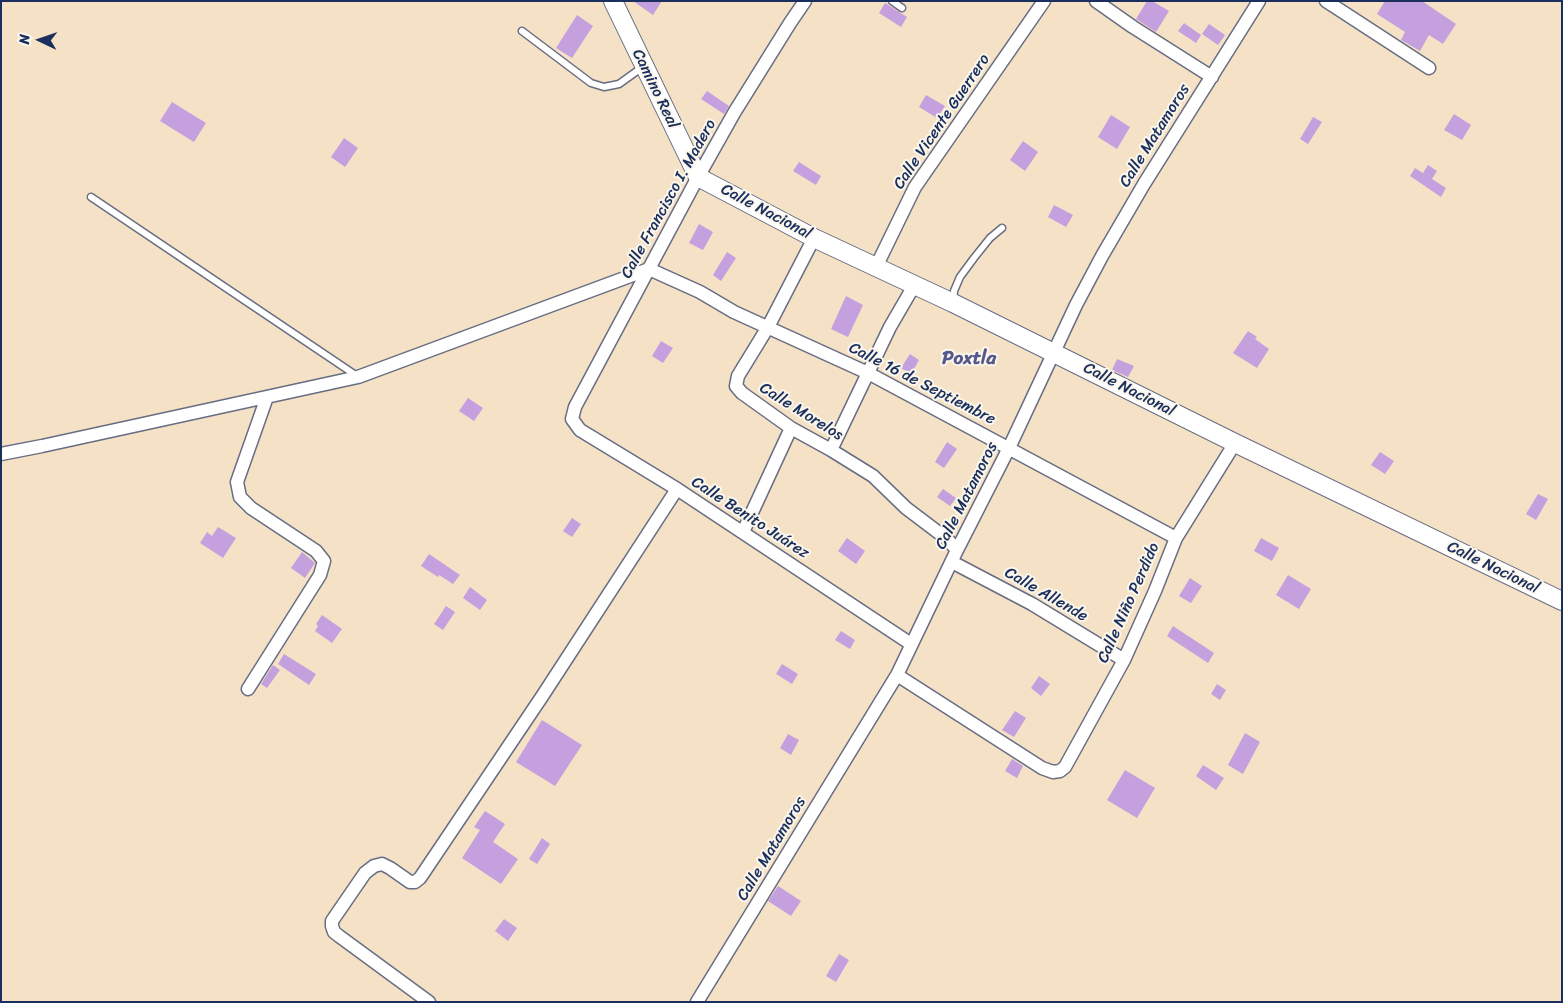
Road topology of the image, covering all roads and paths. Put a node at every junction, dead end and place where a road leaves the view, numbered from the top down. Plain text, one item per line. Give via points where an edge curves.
1 (613, 1) edge
2 (805, 1) edge
3 (892, 1) edge
4 (1044, 1) edge
5 (1096, 1) edge
6 (1259, 1) edge
7 (1326, 1) edge
8 (902, 8) dead end
9 (522, 31) dead end
10 (644, 66) junction
11 (1429, 68) dead end
12 (1212, 77) junction
13 (698, 177) junction
14 (91, 197) dead end
15 (1002, 228) dead end
16 (814, 238) junction
17 (876, 267) junction
18 (649, 269) junction
19 (915, 284) junction
20 (952, 303) junction
21 (768, 328) junction
22 (1054, 352) junction
23 (868, 373) junction
24 (358, 377) junction
25 (267, 397) junction
26 (572, 419) joint
27 (791, 428) junction
28 (1235, 443) junction
29 (1009, 448) junction
30 (831, 450) junction
31 (1, 454) edge
32 (677, 489) junction
33 (743, 532) junction
34 (1176, 538) junction
35 (958, 550) junction
36 (952, 562) junction
37 (1562, 601) edge
38 (911, 644) junction
39 (1124, 660) junction
40 (897, 675) junction
41 (248, 689) dead end
42 (429, 1002) edge
43 (697, 1002) edge

1 - 10 street, Camino Real
2 - 13 street, Calle Francisco I. Madero
3 - 8 lane
4 - 17 street, Calle Vicente Guerrero via 915,187
5 - 12 street
6 - 12 street, Calle Matamoros
7 - 11 street
9 - 10 lane via 591,83 604,87 620,84
10 - 13 street, Camino Real
12 - 22 street, Calle Matamoros via 1102,256
13 - 16 street, Calle Nacional
13 - 18 street, Calle Francisco I. Madero
14 - 24 lane
15 - 20 lane via 990,238 960,278
16 - 17 street, Calle Nacional
16 - 21 street, Calle Morelos
17 - 19 street, Calle Nacional
18 - 21 street, Calle 16 de Septiembre
18 - 24 street
18 - 26 street, Calle Francisco I. Madero via 575,407
19 - 20 street, Calle Nacional
19 - 23 street
20 - 22 street, Calle Nacional
21 - 23 street, Calle 16 de Septiembre
21 - 27 street, Calle Morelos via 738,376 736,386
22 - 28 street, Calle Nacional
22 - 29 street, Calle Matamoros
23 - 29 street, Calle 16 de Septiembre
23 - 30 street
24 - 25 street
25 - 31 street
25 - 41 street via 236,482 240,497 251,508 316,550 324,561 320,575
26 - 32 street, Calle Benito Juárez via 580,430
27 - 30 street, Calle Morelos
27 - 33 street
28 - 34 street, Calle Niño Perdido
28 - 37 street, Calle Nacional
29 - 34 street, Calle 16 de Septiembre
29 - 35 street, Calle Matamoros
30 - 35 street, Calle Morelos via 873,476
32 - 33 street, Calle Benito Juárez
32 - 42 street via 420,878 410,882 382,864 374,866 365,872 332,921 334,932
33 - 38 street, Calle Benito Juárez
34 - 39 street, Calle Niño Perdido
35 - 36 street, Calle Matamoros
36 - 38 street, Calle Matamoros
36 - 39 street, Calle Allende via 1032,604
38 - 40 street, Calle Matamoros
39 - 40 street, Calle Niño Perdido via 1065,767 1053,772
40 - 43 street, Calle Matamoros

